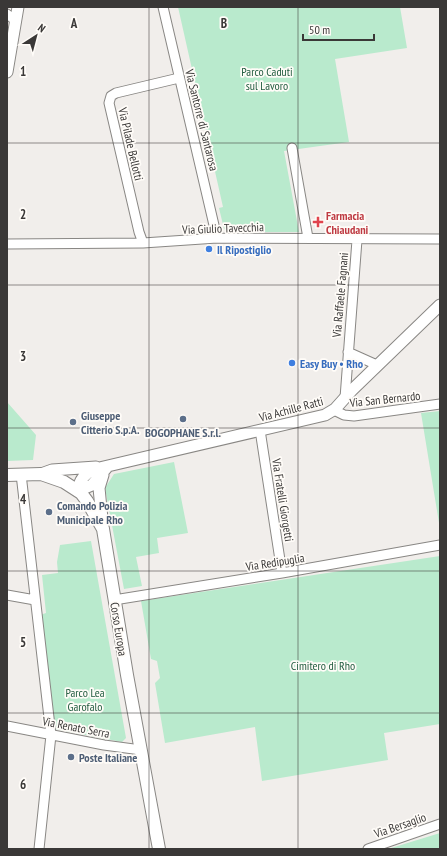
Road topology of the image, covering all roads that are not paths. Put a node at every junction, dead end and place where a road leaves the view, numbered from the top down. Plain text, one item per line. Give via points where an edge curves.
1 (18, 7) edge
2 (163, 7) edge
3 (7, 14) edge
4 (16, 21) junction
5 (7, 72) edge
6 (179, 78) junction
7 (292, 148) dead end
8 (216, 238) junction
9 (308, 238) junction
10 (440, 239) edge
11 (357, 240) junction
12 (143, 243) junction
13 (7, 244) edge
14 (440, 305) edge
15 (348, 352) junction
16 (377, 366) junction
17 (345, 398) junction
18 (440, 404) edge
19 (334, 410) junction
20 (260, 430) junction
21 (108, 466) junction
22 (21, 474) junction
23 (41, 474) junction
24 (7, 475) edge
25 (78, 491) junction
26 (103, 529) junction
27 (440, 546) edge
28 (282, 573) junction
29 (7, 595) edge
30 (35, 600) junction
31 (114, 600) junction
32 (7, 726) edge
33 (51, 735) junction
34 (141, 750) junction
35 (440, 824) edge
36 (39, 849) edge
37 (159, 849) edge
38 (368, 849) edge

1 - 4 street
2 - 6 street, Via Santorre di Santarosa
3 - 4 street
4 - 5 street
6 - 8 street, Via Santorre di Santarosa
6 - 12 street, Via Pilade Bellotti via 110,96 109,103
7 - 9 street
8 - 9 street, Via Giulio Tavecchia
8 - 12 street, Via Giulio Tavecchia
9 - 11 street, Via Giulio Tavecchia
10 - 11 street, Via Giulio Tavecchia
11 - 15 street, Via Raffaele Fagnani
12 - 13 street, Via Giulio Tavecchia
14 - 16 street, Via Achille Ratti
15 - 16 street, Via Raffaele Fagnani
15 - 17 street, Via Raffaele Fagnani
16 - 17 street, Via Achille Ratti
17 - 19 street, Via Achille Ratti
18 - 19 street, Via San Bernardo via 354,416
19 - 20 street, Via Achille Ratti via 321,416
20 - 21 street, Via Achille Ratti
20 - 28 street, Via Fratelli Giorgetti
21 - 23 street, Via Achille Ratti via 52,470
21 - 25 street via 92,485
21 - 26 street via 99,483
22 - 23 main road, Corso Europa
22 - 24 main road, Corso Europa
22 - 30 street
23 - 25 main road, Corso Europa via 64,482
25 - 26 main road, Corso Europa via 94,510
26 - 31 main road, Corso Europa
27 - 28 street, Via Redipuglia
28 - 31 street, Via Redipuglia
29 - 30 street
30 - 33 street
31 - 34 main road, Corso Europa
32 - 33 street, Via Renato Serra
33 - 34 street, Via Renato Serra
33 - 36 street
34 - 37 main road, Corso Europa
35 - 38 street, Via Bersaglio

